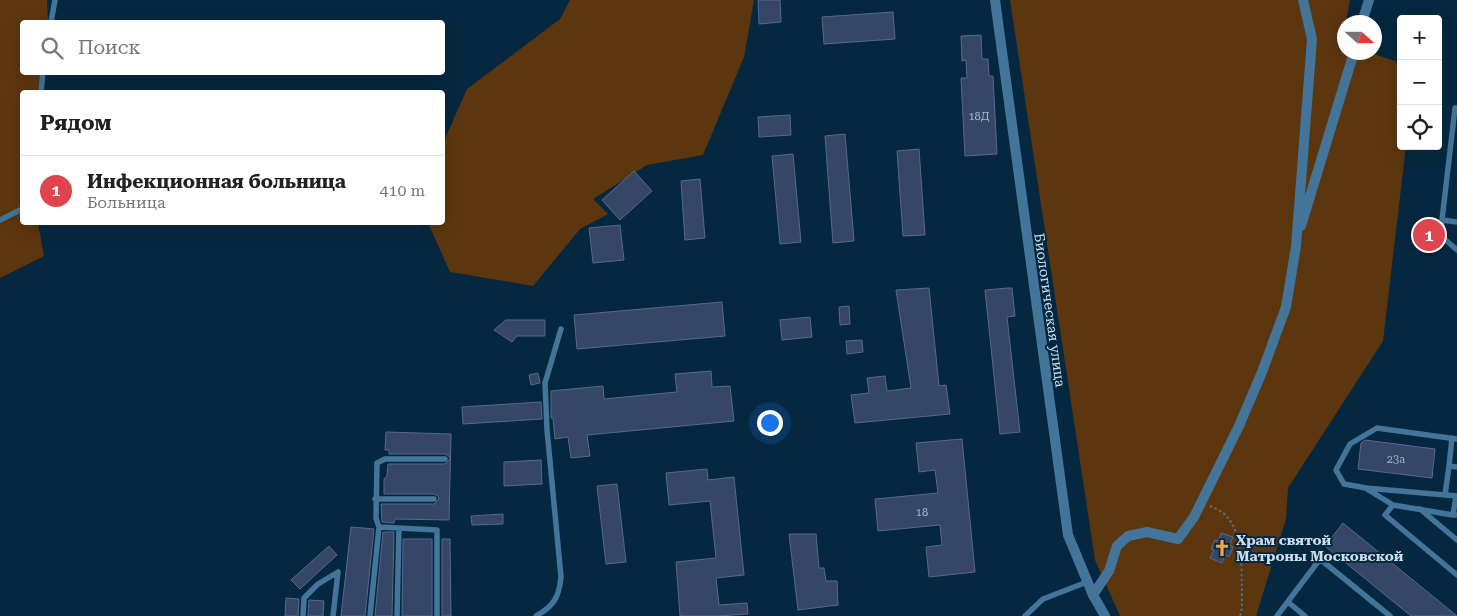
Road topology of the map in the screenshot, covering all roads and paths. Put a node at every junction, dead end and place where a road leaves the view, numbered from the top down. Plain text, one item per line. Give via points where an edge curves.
1 (55, 0) edge
2 (994, 0) edge
3 (1303, 0) edge
4 (1368, 0) edge
5 (1364, 15) edge
6 (51, 20) edge
7 (1352, 60) edge
8 (43, 75) edge
9 (41, 90) edge
10 (1457, 108) edge
11 (20, 210) edge
12 (0, 220) edge
13 (1442, 220) junction
14 (1457, 222) edge
15 (1296, 246) junction
16 (1457, 250) edge
17 (560, 329) dead end
18 (1455, 438) edge
19 (445, 459) dead end
20 (1449, 466) junction
21 (1457, 467) edge
22 (1366, 488) junction
23 (1445, 495) junction
24 (1457, 496) edge
25 (376, 499) junction
26 (434, 499) dead end
27 (1202, 501) junction
28 (1393, 505) junction
29 (1419, 508) junction
30 (1455, 515) edge
31 (379, 527) junction
32 (399, 529) junction
33 (1457, 540) edge
34 (1457, 575) edge
35 (1087, 582) junction
36 (1093, 595) junction
37 (1288, 602) junction
38 (303, 616) edge
39 (333, 616) edge
40 (370, 616) edge
41 (396, 616) edge
42 (437, 616) edge
43 (536, 616) edge
44 (1025, 616) edge
45 (1105, 616) edge
46 (1240, 616) edge
47 (1278, 616) edge
48 (1305, 616) edge
49 (1390, 616) edge

1 - 6 lane
2 - 35 street, Биологическая улица via 1063,505 1068,535
3 - 15 street via 1312,39
4 - 5 street
7 - 15 street
8 - 9 lane
10 - 13 lane
11 - 12 lane
13 - 14 lane
13 - 16 lane via 1442,237
15 - 27 street via 1286,307 1239,426
17 - 43 lane via 545,383 561,577 559,593 546,610
18 - 20 lane
18 - 22 lane via 1377,428 1350,444 1336,470 1344,484
19 - 25 lane via 385,459 377,463
20 - 21 lane
20 - 23 lane
22 - 23 lane
22 - 28 lane
23 - 24 lane
24 - 30 lane
25 - 26 lane
25 - 31 lane
27 - 36 street via 1178,539 1147,532 1128,536 1117,546 1109,571
27 - 46 path via 1222,512 1236,533 1240,555
28 - 29 lane
28 - 34 lane via 1385,515
29 - 30 lane
29 - 33 lane
31 - 32 lane
31 - 40 lane
32 - 41 lane
32 - 42 lane via 437,530
35 - 36 street, Биологическая улица
35 - 44 lane via 1043,599
36 - 45 street, Биологическая улица
37 - 47 lane
37 - 48 lane
37 - 49 lane via 1320,559
38 - 39 lane via 304,598 318,584 338,572

